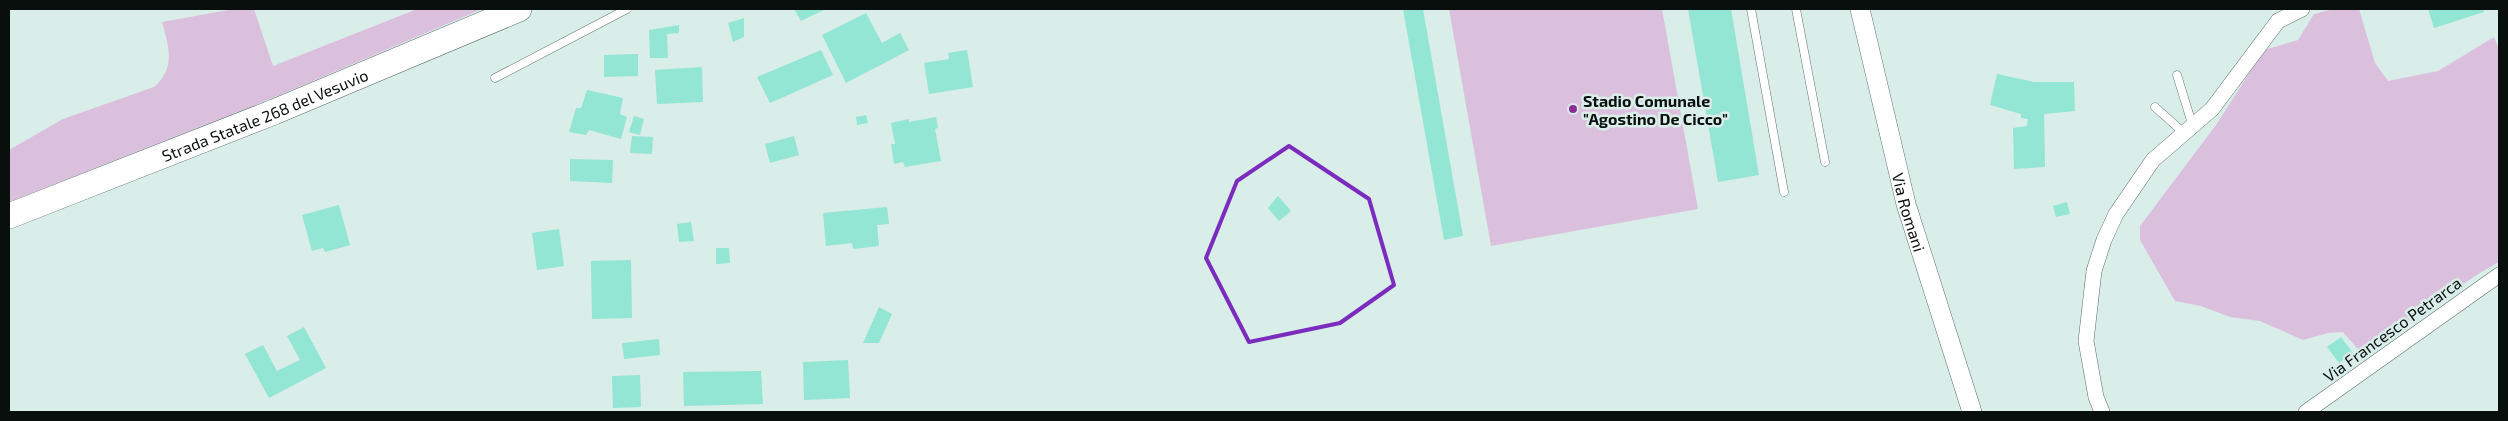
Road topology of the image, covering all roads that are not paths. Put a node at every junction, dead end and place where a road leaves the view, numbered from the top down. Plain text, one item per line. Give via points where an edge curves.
1 (519, 9) edge
2 (627, 9) edge
3 (1751, 9) edge
4 (1796, 9) edge
5 (1860, 9) edge
6 (2302, 9) edge
7 (2176, 75) dead end
8 (495, 78) dead end
9 (2155, 107) dead end
10 (2189, 130) junction
11 (1825, 162) dead end
12 (1784, 192) dead end
13 (9, 216) edge
14 (2499, 275) edge
15 (1972, 412) edge
16 (2102, 412) edge
17 (2306, 412) edge

1 - 13 highway, Strada Statale 268 del Vesuvio via 283,109
2 - 8 lane
3 - 12 lane
4 - 11 lane
5 - 15 street, Via Romani via 1906,204
6 - 10 street via 2278,21 2212,109
7 - 10 lane
9 - 10 lane
10 - 16 street via 2153,160 2116,214 2094,271 2086,341 2096,397
14 - 17 street, Via Francesco Petrarca

